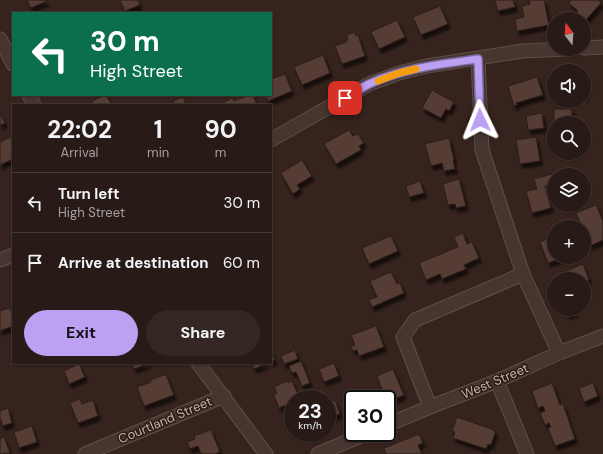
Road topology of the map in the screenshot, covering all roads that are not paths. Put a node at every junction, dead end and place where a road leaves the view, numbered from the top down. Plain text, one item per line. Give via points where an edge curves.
1 (0, 40) edge
2 (603, 47) edge
3 (591, 48) edge
4 (547, 50) edge
5 (478, 59) junction
6 (12, 62) edge
7 (272, 139) edge
8 (12, 255) edge
9 (0, 260) edge
10 (523, 274) junction
11 (603, 336) edge
12 (560, 353) junction
13 (199, 364) edge
14 (497, 381) junction
15 (224, 396) junction
16 (430, 407) junction
17 (396, 421) edge
18 (347, 442) edge
19 (85, 454) edge
20 (266, 454) edge
21 (318, 454) edge
22 (527, 454) edge

1 - 6 street
2 - 3 street
4 - 5 street via 523,51
5 - 7 street via 427,66 369,84
5 - 10 street via 482,150
8 - 9 street
10 - 12 street
10 - 16 street via 415,320 403,337
11 - 12 street, West Street
12 - 14 street, West Street
13 - 15 street
14 - 16 street, West Street
14 - 22 street
15 - 19 street, Courtland Street
15 - 20 street
16 - 17 street, West Street
18 - 21 street

